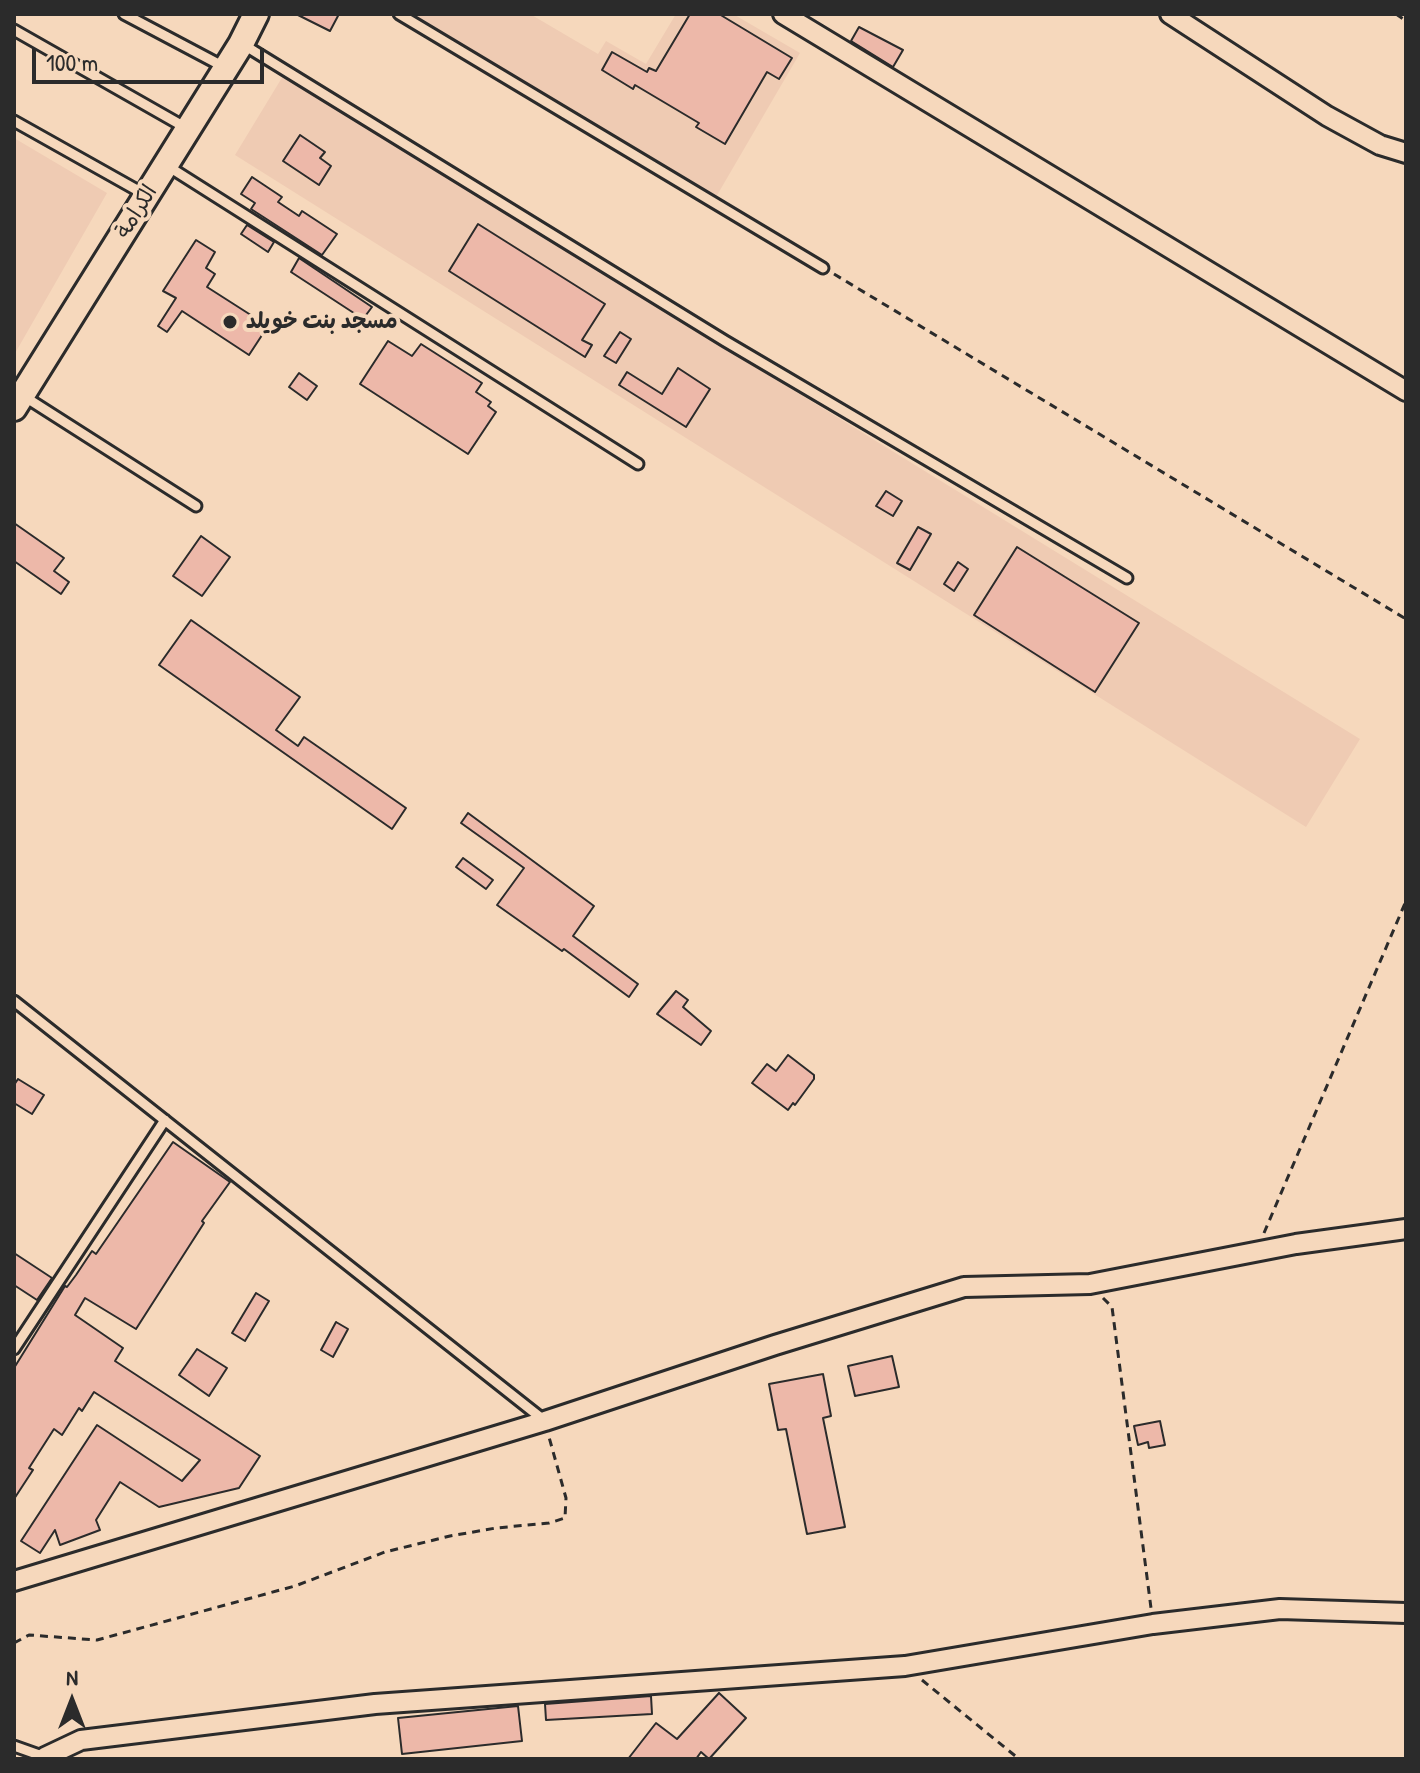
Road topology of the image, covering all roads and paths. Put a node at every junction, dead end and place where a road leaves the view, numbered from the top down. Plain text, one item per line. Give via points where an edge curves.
1 (124, 14) edge
2 (256, 14) edge
3 (399, 14) edge
4 (783, 14) edge
5 (1170, 14) edge
6 (1396, 14) edge
7 (1406, 21) edge
8 (14, 30) edge
9 (241, 44) junction
10 (226, 68) junction
11 (14, 121) edge
12 (188, 129) junction
13 (1406, 153) edge
14 (166, 165) junction
15 (147, 196) junction
16 (823, 268) joint
17 (1406, 391) edge
18 (18, 402) edge
19 (638, 464) dead end
20 (196, 506) dead end
21 (1127, 578) dead end
22 (1406, 619) edge
23 (1406, 901) edge
24 (14, 1001) edge
25 (165, 1120) junction
26 (1406, 1229) edge
27 (1256, 1251) junction
28 (1090, 1284) junction
29 (14, 1349) edge
30 (545, 1421) junction
31 (14, 1581) edge
32 (1406, 1613) edge
33 (1153, 1624) junction
34 (14, 1643) edge
35 (905, 1666) junction
36 (14, 1746) edge
37 (47, 1758) edge
38 (1019, 1759) edge

1 - 10 lane
2 - 9 main road, الكرامة
3 - 16 lane
4 - 17 street
5 - 13 street via 1327,116
6 - 7 path
8 - 12 lane
9 - 10 main road, الكرامة
9 - 21 lane via 725,341
10 - 12 main road, الكرامة
11 - 15 lane
12 - 14 main road, الكرامة
14 - 15 main road, الكرامة
14 - 19 lane
15 - 18 main road, الكرامة
16 - 22 path
18 - 20 lane
23 - 27 path
24 - 25 lane
25 - 29 lane
25 - 30 lane
26 - 27 street
27 - 28 street
28 - 30 street via 964,1287
28 - 33 path via 1112,1307
30 - 31 street
30 - 34 path via 566,1498 565,1518 385,1552 295,1586 97,1640 29,1635
32 - 33 street via 1280,1609
33 - 35 street
35 - 37 street via 375,1704 81,1740
35 - 38 path
36 - 37 lane

